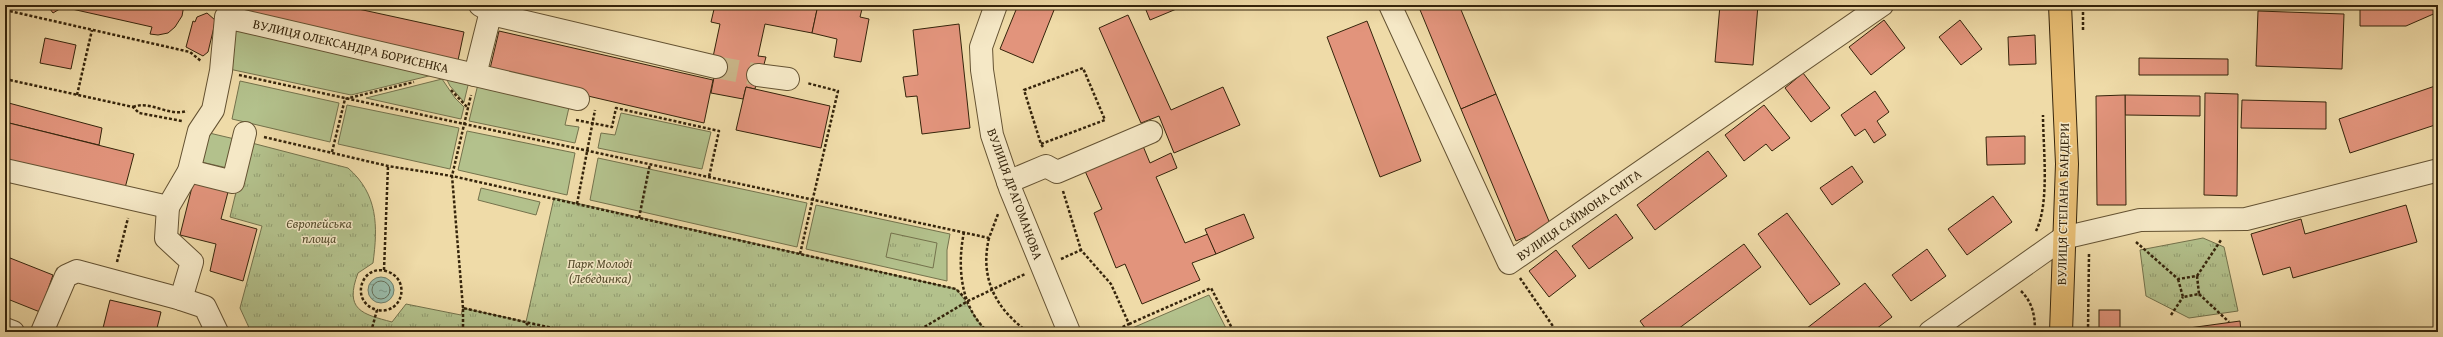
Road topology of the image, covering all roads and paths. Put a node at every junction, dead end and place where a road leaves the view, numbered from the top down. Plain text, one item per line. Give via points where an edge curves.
1 (996, 5) edge
2 (1390, 5) edge
3 (1882, 5) edge
4 (2060, 5) edge
5 (485, 8) edge
6 (5, 10) edge
7 (92, 30) junction
8 (716, 67) tunnel mouth
9 (213, 68) junction
10 (475, 75) junction
11 (758, 75) tunnel mouth
12 (5, 79) edge
13 (788, 79) joint
14 (420, 80) dead end
15 (77, 95) junction
16 (345, 99) junction
17 (578, 99) dead end
18 (133, 107) junction
19 (2043, 107) dead end
20 (198, 117) junction
21 (594, 117) dead end
22 (592, 124) junction
23 (464, 125) junction
24 (1151, 132) dead end
25 (245, 133) joint
26 (1041, 144) junction
27 (586, 151) junction
28 (332, 152) junction
29 (650, 164) junction
30 (388, 166) junction
31 (5, 170) edge
32 (189, 171) junction
33 (2435, 171) dead end
34 (1057, 172) junction
35 (452, 176) junction
36 (709, 177) junction
37 (1009, 185) junction
38 (133, 199) junction
39 (812, 199) junction
40 (577, 204) junction
41 (168, 206) junction
42 (639, 218) junction
43 (2235, 219) junction
44 (2118, 225) junction
45 (994, 226) dead end
46 (964, 232) junction
47 (2030, 237) dead end
48 (989, 238) junction
49 (2063, 238) junction
50 (2089, 249) dead end
51 (800, 254) junction
52 (1509, 263) junction
53 (384, 270) junction
54 (1027, 273) dead end
55 (2009, 275) junction
56 (2197, 276) junction
57 (2178, 279) junction
58 (113, 280) junction
59 (992, 290) junction
60 (2199, 294) junction
61 (2183, 297) junction
62 (181, 299) junction
63 (968, 301) junction
64 (463, 308) junction
65 (377, 310) junction
66 (2171, 315) dead end
67 (2229, 322) dead end
68 (526, 323) junction
69 (1129, 324) junction
70 (5, 329) edge
71 (1023, 330) edge
72 (13, 332) edge
73 (42, 332) edge
74 (217, 332) edge
75 (371, 332) edge
76 (463, 332) edge
77 (534, 332) edge
78 (570, 332) edge
79 (916, 332) edge
80 (988, 332) edge
81 (1035, 332) edge
82 (1068, 332) edge
83 (1112, 332) edge
84 (1234, 332) edge
85 (1557, 332) edge
86 (1930, 332) edge
87 (2035, 332) edge
88 (2061, 332) edge
89 (2088, 332) edge

1 - 37 street, ВУЛИЦЯ ДРАГОМАНОВА via 981,47 982,70 992,135
2 - 52 street, ВУЛИЦЯ САЙМОНА СМІТА
3 - 52 street, ВУЛИЦЯ САЙМОНА СМІТА
4 - 49 main road, ВУЛИЦЯ СТЕПАНА БАНДЕРИ via 2066,164
5 - 8 street via 500,16
5 - 10 street
6 - 7 path
7 - 9 path via 190,52
7 - 15 path
9 - 10 street, ВУЛИЦЯ ОЛЕКСАНДРА БОРИСЕНКА via 226,17
9 - 16 path
9 - 20 street, ВУЛИЦЯ ОЛЕКСАНДРА БОРИСЕНКА via 213,110
10 - 17 street, ВУЛИЦЯ ОЛЕКСАНДРА БОРИСЕНКА
10 - 23 path
11 - 13 street
12 - 15 path
13 - 39 path via 838,91
14 - 16 path
15 - 18 path
16 - 23 path
16 - 28 path
18 - 20 path via 140,104
18 - 20 path via 139,113
19 - 47 path via 2042,218 2036,232
20 - 32 street, ВУЛИЦЯ ОЛЕКСАНДРА БОРИСЕНКА via 199,131
21 - 22 path
22 - 27 path
22 - 36 path via 612,127 616,108 719,131
23 - 27 path
23 - 35 path
24 - 34 street
25 - 28 path
25 - 32 street via 233,182
26 - 26 path via 1105,120 1083,68 1024,90
26 - 34 path
27 - 29 path
27 - 40 path
28 - 30 path
29 - 36 path
29 - 42 path
30 - 35 path
30 - 53 path
31 - 38 street
32 - 41 street, ВУЛИЦЯ ОЛЕКСАНДРА БОРИСЕНКА
33 - 43 street via 2246,219
34 - 37 street via 1046,166
34 - 69 path via 1081,250 1111,284
35 - 40 path
35 - 64 path
36 - 39 path
37 - 82 street, ВУЛИЦЯ ДРАГОМАНОВА
38 - 41 street
38 - 58 path
39 - 46 path
39 - 51 path
40 - 42 path
41 - 62 street via 166,238 192,262
42 - 51 path
43 - 44 street via 2140,220
43 - 56 path
44 - 49 street
44 - 57 path
45 - 48 path
46 - 48 path
46 - 63 path via 960,253 960,276
48 - 59 path via 986,266
49 - 55 street
49 - 88 main road, ВУЛИЦЯ СТЕПАНА БАНДЕРИ
50 - 89 path
51 - 63 path via 956,289
52 - 85 path
53 - 65 path via 373,271 361,285 360,294 365,304
53 - 65 path via 394,274 401,282 401,294 398,304 391,309
54 - 59 path
55 - 86 street
55 - 87 path via 2018,290 2028,298 2036,316
56 - 57 path
56 - 60 path
57 - 61 path
58 - 62 street
58 - 73 street via 77,271 66,276
59 - 63 path
59 - 71 path via 1010,318
60 - 61 path
60 - 67 path
61 - 66 path
62 - 74 street via 205,308
63 - 79 path
63 - 80 path via 974,315
64 - 68 path
64 - 76 path
65 - 75 path
68 - 77 path
68 - 78 path
69 - 83 path
69 - 84 path via 1211,288
70 - 72 street
71 - 81 path

